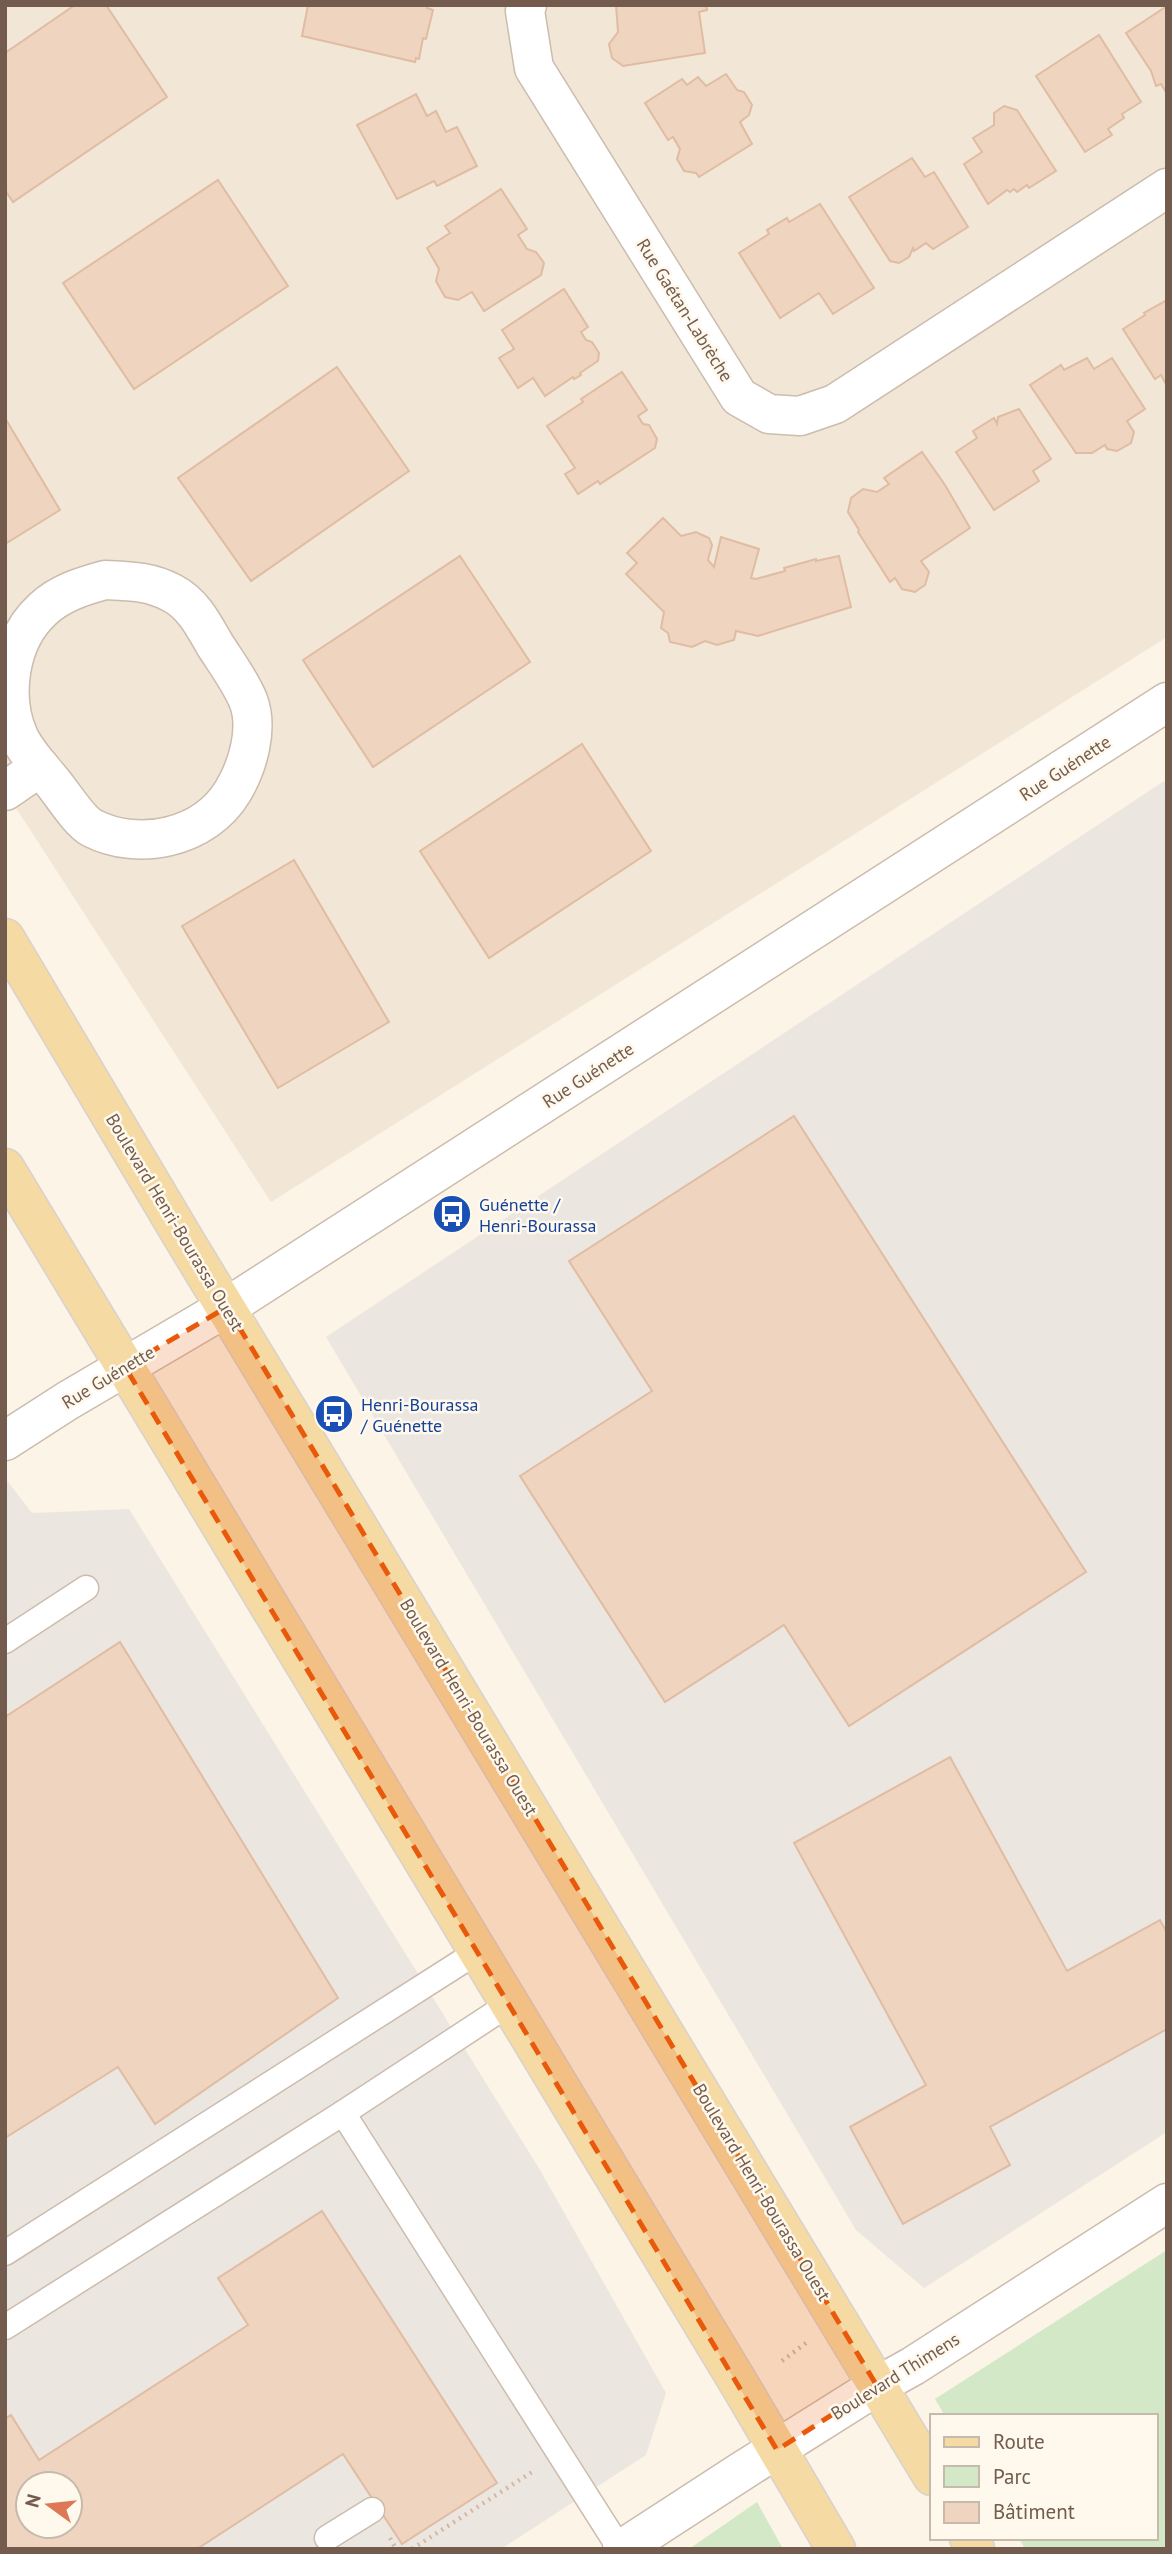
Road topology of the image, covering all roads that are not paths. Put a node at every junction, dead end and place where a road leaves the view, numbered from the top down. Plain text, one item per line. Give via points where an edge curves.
1 (527, 5) edge
2 (1167, 188) edge
3 (1167, 702) edge
4 (40, 766) junction
5 (5, 791) edge
6 (5, 938) edge
7 (5, 1168) edge
8 (227, 1307) junction
9 (125, 1367) junction
10 (5, 1441) edge
11 (86, 1588) dead end
12 (5, 1641) edge
13 (477, 1952) junction
14 (509, 2004) junction
15 (343, 2113) junction
16 (1167, 2203) edge
17 (5, 2253) edge
18 (5, 2327) edge
19 (877, 2386) junction
20 (777, 2450) junction
21 (930, 2473) edge
22 (372, 2510) dead end
23 (324, 2545) edge
24 (621, 2549) edge
25 (836, 2549) edge

1 - 2 street, Rue Gaétan-Labrèche via 534,68 739,397 769,414 800,416 835,404
3 - 8 street, Rue Guénette
4 - 4 street via 89,827 119,838 151,840 182,833 211,817 232,793 246,764 252,732 248,701 195,610 172,593 139,581 105,580 72,590 43,610 22,637 10,670 10,705 20,738
4 - 5 street
6 - 8 main road, Boulevard Henri-Bourassa Ouest
7 - 9 main road
8 - 9 street, Rue Guénette
8 - 19 main road, Boulevard Henri-Bourassa Ouest
9 - 10 street, Rue Guénette
9 - 13 main road
11 - 12 lane
13 - 14 main road
13 - 17 lane
14 - 15 lane
14 - 20 main road
15 - 18 lane
15 - 24 lane
16 - 19 street, Boulevard Thimens
19 - 20 street, Boulevard Thimens
19 - 21 main road, Boulevard Henri-Bourassa Ouest
20 - 24 street, Boulevard Thimens
20 - 25 main road
22 - 23 lane

